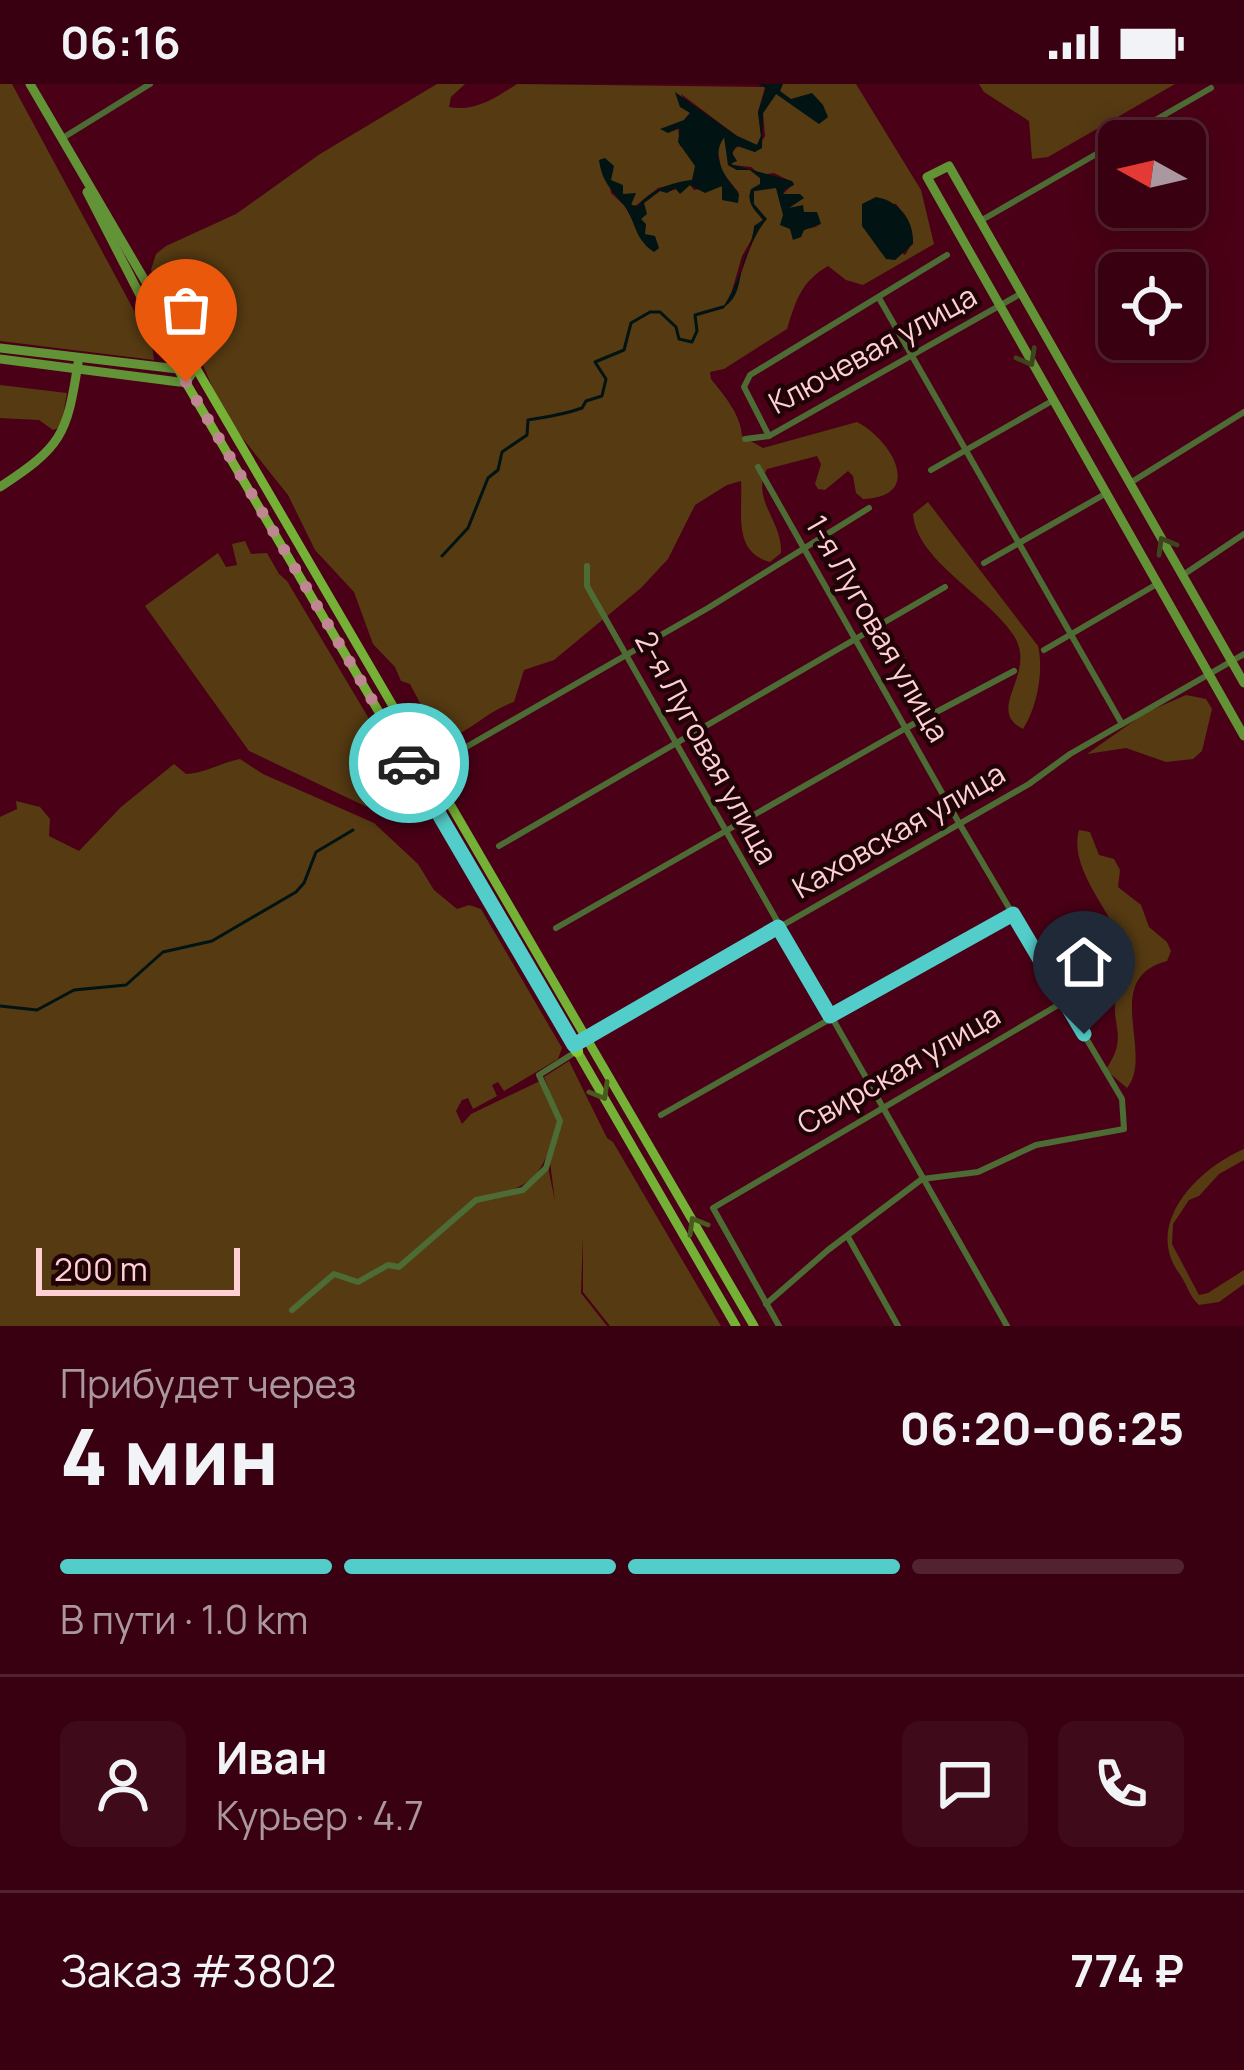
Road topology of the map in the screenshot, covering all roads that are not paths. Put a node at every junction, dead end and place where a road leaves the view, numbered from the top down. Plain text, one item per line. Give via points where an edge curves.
1 (30, 84) edge
2 (150, 84) edge
3 (1211, 88) dead end
4 (1155, 120) edge
5 (61, 139) junction
6 (1098, 153) edge
7 (981, 220) junction
8 (121, 250) junction
9 (947, 255) dead end
10 (1022, 293) junction
11 (879, 298) junction
12 (999, 307) junction
13 (0, 348) edge
14 (913, 358) junction
15 (0, 359) edge
16 (78, 364) junction
17 (196, 368) junction
18 (178, 369) junction
19 (186, 382) junction
20 (1052, 401) junction
21 (1244, 412) edge
22 (770, 436) junction
23 (745, 440) dead end
24 (966, 450) junction
25 (758, 466) dead end
26 (931, 470) dead end
27 (1130, 483) junction
28 (0, 487) edge
29 (1105, 494) junction
30 (869, 508) dead end
31 (1244, 534) edge
32 (1019, 542) junction
33 (802, 548) junction
34 (984, 563) dead end
35 (587, 566) dead end
36 (1183, 575) junction
37 (1156, 584) junction
38 (945, 587) dead end
39 (1072, 635) junction
40 (857, 641) junction
41 (1044, 650) dead end
42 (1244, 654) edge
43 (627, 656) junction
44 (1232, 661) junction
45 (1013, 671) dead end
46 (1209, 674) junction
47 (1244, 683) edge
48 (1122, 724) junction
49 (906, 728) junction
50 (1244, 736) edge
51 (675, 744) junction
52 (454, 754) dead end
53 (959, 823) junction
54 (725, 830) junction
55 (502, 844) dead end
56 (1013, 914) junction
57 (778, 927) junction
58 (556, 928) dead end
59 (1112, 979) dead end
60 (1065, 1001) junction
61 (830, 1016) junction
62 (582, 1042) junction
63 (883, 1107) junction
64 (662, 1115) dead end
65 (922, 1179) junction
66 (848, 1237) junction
67 (766, 1304) junction
68 (292, 1310) dead end
69 (736, 1326) edge
70 (754, 1326) edge
71 (778, 1326) edge
72 (898, 1326) edge
73 (1007, 1326) edge

1 - 5 street
2 - 5 street
3 - 4 street
5 - 8 street
6 - 7 street
7 - 10 street
7 - 12 street via 949,166 927,178
8 - 17 street
8 - 18 street
9 - 11 street
10 - 12 street, Ключевая улица
10 - 27 street
11 - 14 street
11 - 22 street via 745,381
12 - 14 street, Ключевая улица
12 -> 20 street
13 - 16 street
14 - 22 street, Ключевая улица
14 - 24 street
15 - 16 street
16 - 18 street
16 - 19 street
16 - 28 street via 57,441
17 - 18 main road
17 - 19 street
17 - 62 main road
18 - 19 main road
19 - 62 main road
20 - 24 street
20 - 29 street
21 - 27 street
22 - 23 street, Ключевая улица
24 - 26 street
24 - 32 street
25 - 33 street, 1-я Луговая улица
36 -> 27 street
29 - 32 street
29 - 37 street
30 - 33 street
31 - 36 street
32 - 34 street
32 - 39 street
33 - 40 street, 1-я Луговая улица
33 - 43 street
35 - 43 street, 2-я Луговая улица via 587,586
36 - 44 street
37 - 39 street
37 - 46 street
38 - 40 street
39 - 41 street
39 - 48 street
40 - 49 street, 1-я Луговая улица
40 - 51 street
42 - 44 street, Каховская улица
43 - 51 street, 2-я Луговая улица
43 - 52 street
44 - 46 street, Каховская улица
44 - 47 street
45 - 49 street
46 - 48 street, Каховская улица
46 - 50 street
48 - 53 street, Каховская улица
49 - 53 street, 1-я Луговая улица
49 - 54 street
51 - 54 street, 2-я Луговая улица
51 - 55 street
53 - 56 street, 1-я Луговая улица
53 - 57 street, Каховская улица
54 - 57 street, 2-я Луговая улица
54 - 58 street
56 - 60 street, 1-я Луговая улица
56 - 61 street
57 - 61 street, 2-я Луговая улица
57 - 62 street, Каховская улица
59 - 60 street, Свирская улица
60 - 63 street, Свирская улица
60 - 65 street, 1-я Луговая улица via 1122,1100 1124,1129 1036,1145 978,1172
61 - 63 street, 2-я Луговая улица
61 - 64 street
62 - 68 street, Каховская улица via 538,1076 560,1121 546,1168 523,1190 476,1199 399,1267 358,1282 334,1274
62 -> 69 main road
70 -> 62 main road
63 - 65 street, 2-я Луговая улица
63 - 67 street, Свирская улица via 713,1208
65 - 66 street
65 - 73 street, 2-я Луговая улица
66 - 67 street
66 - 72 street
67 - 71 street

